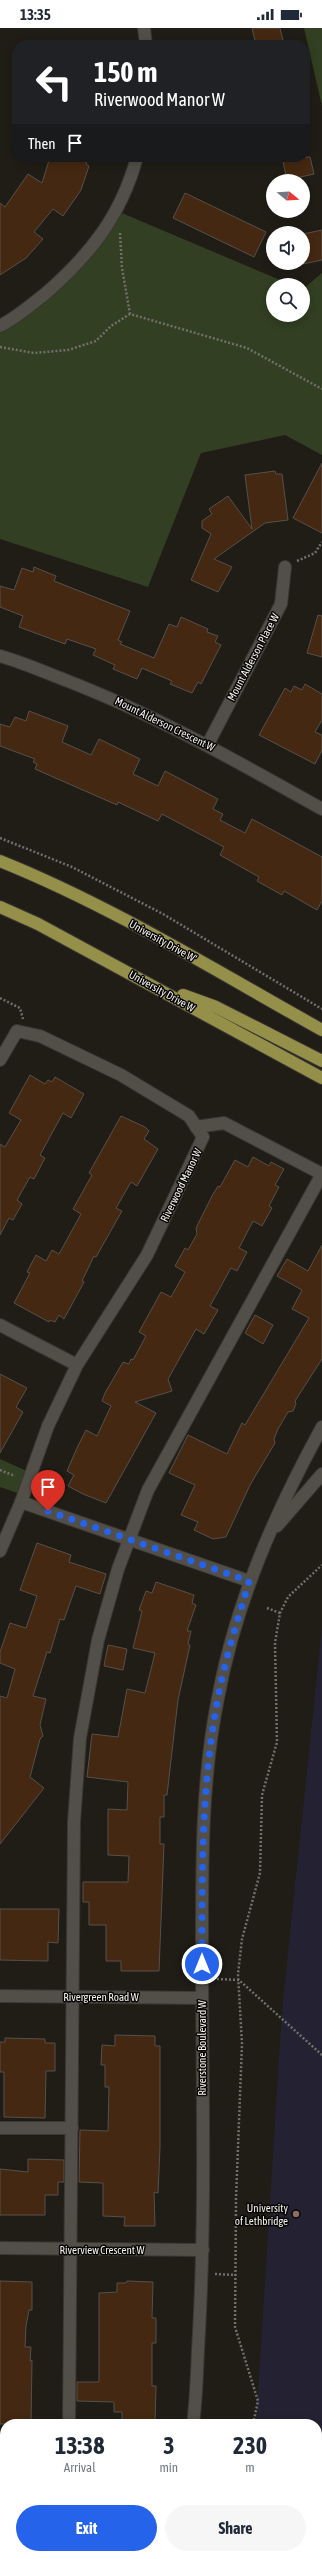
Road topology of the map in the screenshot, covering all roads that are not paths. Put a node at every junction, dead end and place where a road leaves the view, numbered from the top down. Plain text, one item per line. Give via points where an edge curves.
1 (144, 28) edge
2 (145, 40) edge
3 (135, 162) edge
4 (0, 326) edge
5 (285, 567) road end
6 (0, 656) edge
7 (208, 744) junction
8 (322, 809) edge
9 (0, 861) edge
10 (0, 907) edge
11 (144, 981) junction
12 (322, 1030) edge
13 (266, 1048) junction
14 (0, 1060) edge
15 (322, 1061) edge
16 (322, 1078) edge
17 (322, 1084) edge
18 (196, 1127) junction
19 (322, 1174) edge
20 (0, 1325) edge
21 (77, 1365) junction
22 (322, 1427) edge
23 (322, 1474) edge
24 (21, 1502) junction
25 (268, 1536) junction
26 (129, 1540) junction
27 (0, 1551) edge
28 (249, 1581) junction
29 (0, 1996) edge
30 (72, 1997) junction
31 (202, 1998) junction
32 (0, 2128) edge
33 (72, 2128) junction
34 (0, 2248) edge
35 (71, 2250) junction
36 (203, 2250) junction
37 (69, 2419) edge
38 (193, 2419) edge

1 - 2 street
3 - 4 street via 117,211 97,242 69,273
5 - 7 street, Mount Alderson Place W via 281,604
6 - 7 street, Mount Alderson Crescent W via 109,697
7 - 8 street, Mount Alderson Crescent W
9 - 12 main road, University Drive W' via 45,879 122,918
10 - 11 main road, University Drive W via 38,924
11 - 13 main road, University Drive W
11 - 15 main road via 216,1007
13 - 16 main road, University Drive W
13 - 17 main road
14 - 18 street, Riverwood Manor W via 17,1031 40,1036 121,1075 190,1116
18 - 19 street via 224,1123
18 - 21 street, Riverwood Manor W via 203,1137 147,1256
19 - 26 street via 148,1490
20 - 21 street
21 - 24 street, Riverwood Manor W via 48,1426
22 - 25 street, Riverstone Boulevard W via 294,1478
23 - 25 street, Riverstone Boulevard W
24 - 26 street
24 - 27 street, Riverwood Manor W
25 - 28 street, Riverstone Boulevard W
26 - 28 street
26 - 30 street via 98,1640 80,1738 74,1822
28 - 31 street, Riverstone Boulevard W via 217,1699 209,1757 204,1818
29 - 30 street, Rivergreen Road W
30 - 31 street, Rivergreen Road W
30 - 33 street
31 - 36 street, Riverstone Boulevard W
32 - 33 street
33 - 35 street
34 - 35 street, Riverview Crescent W
35 - 36 street, Riverview Crescent W
35 - 37 street
36 - 38 street, Riverstone Boulevard W

